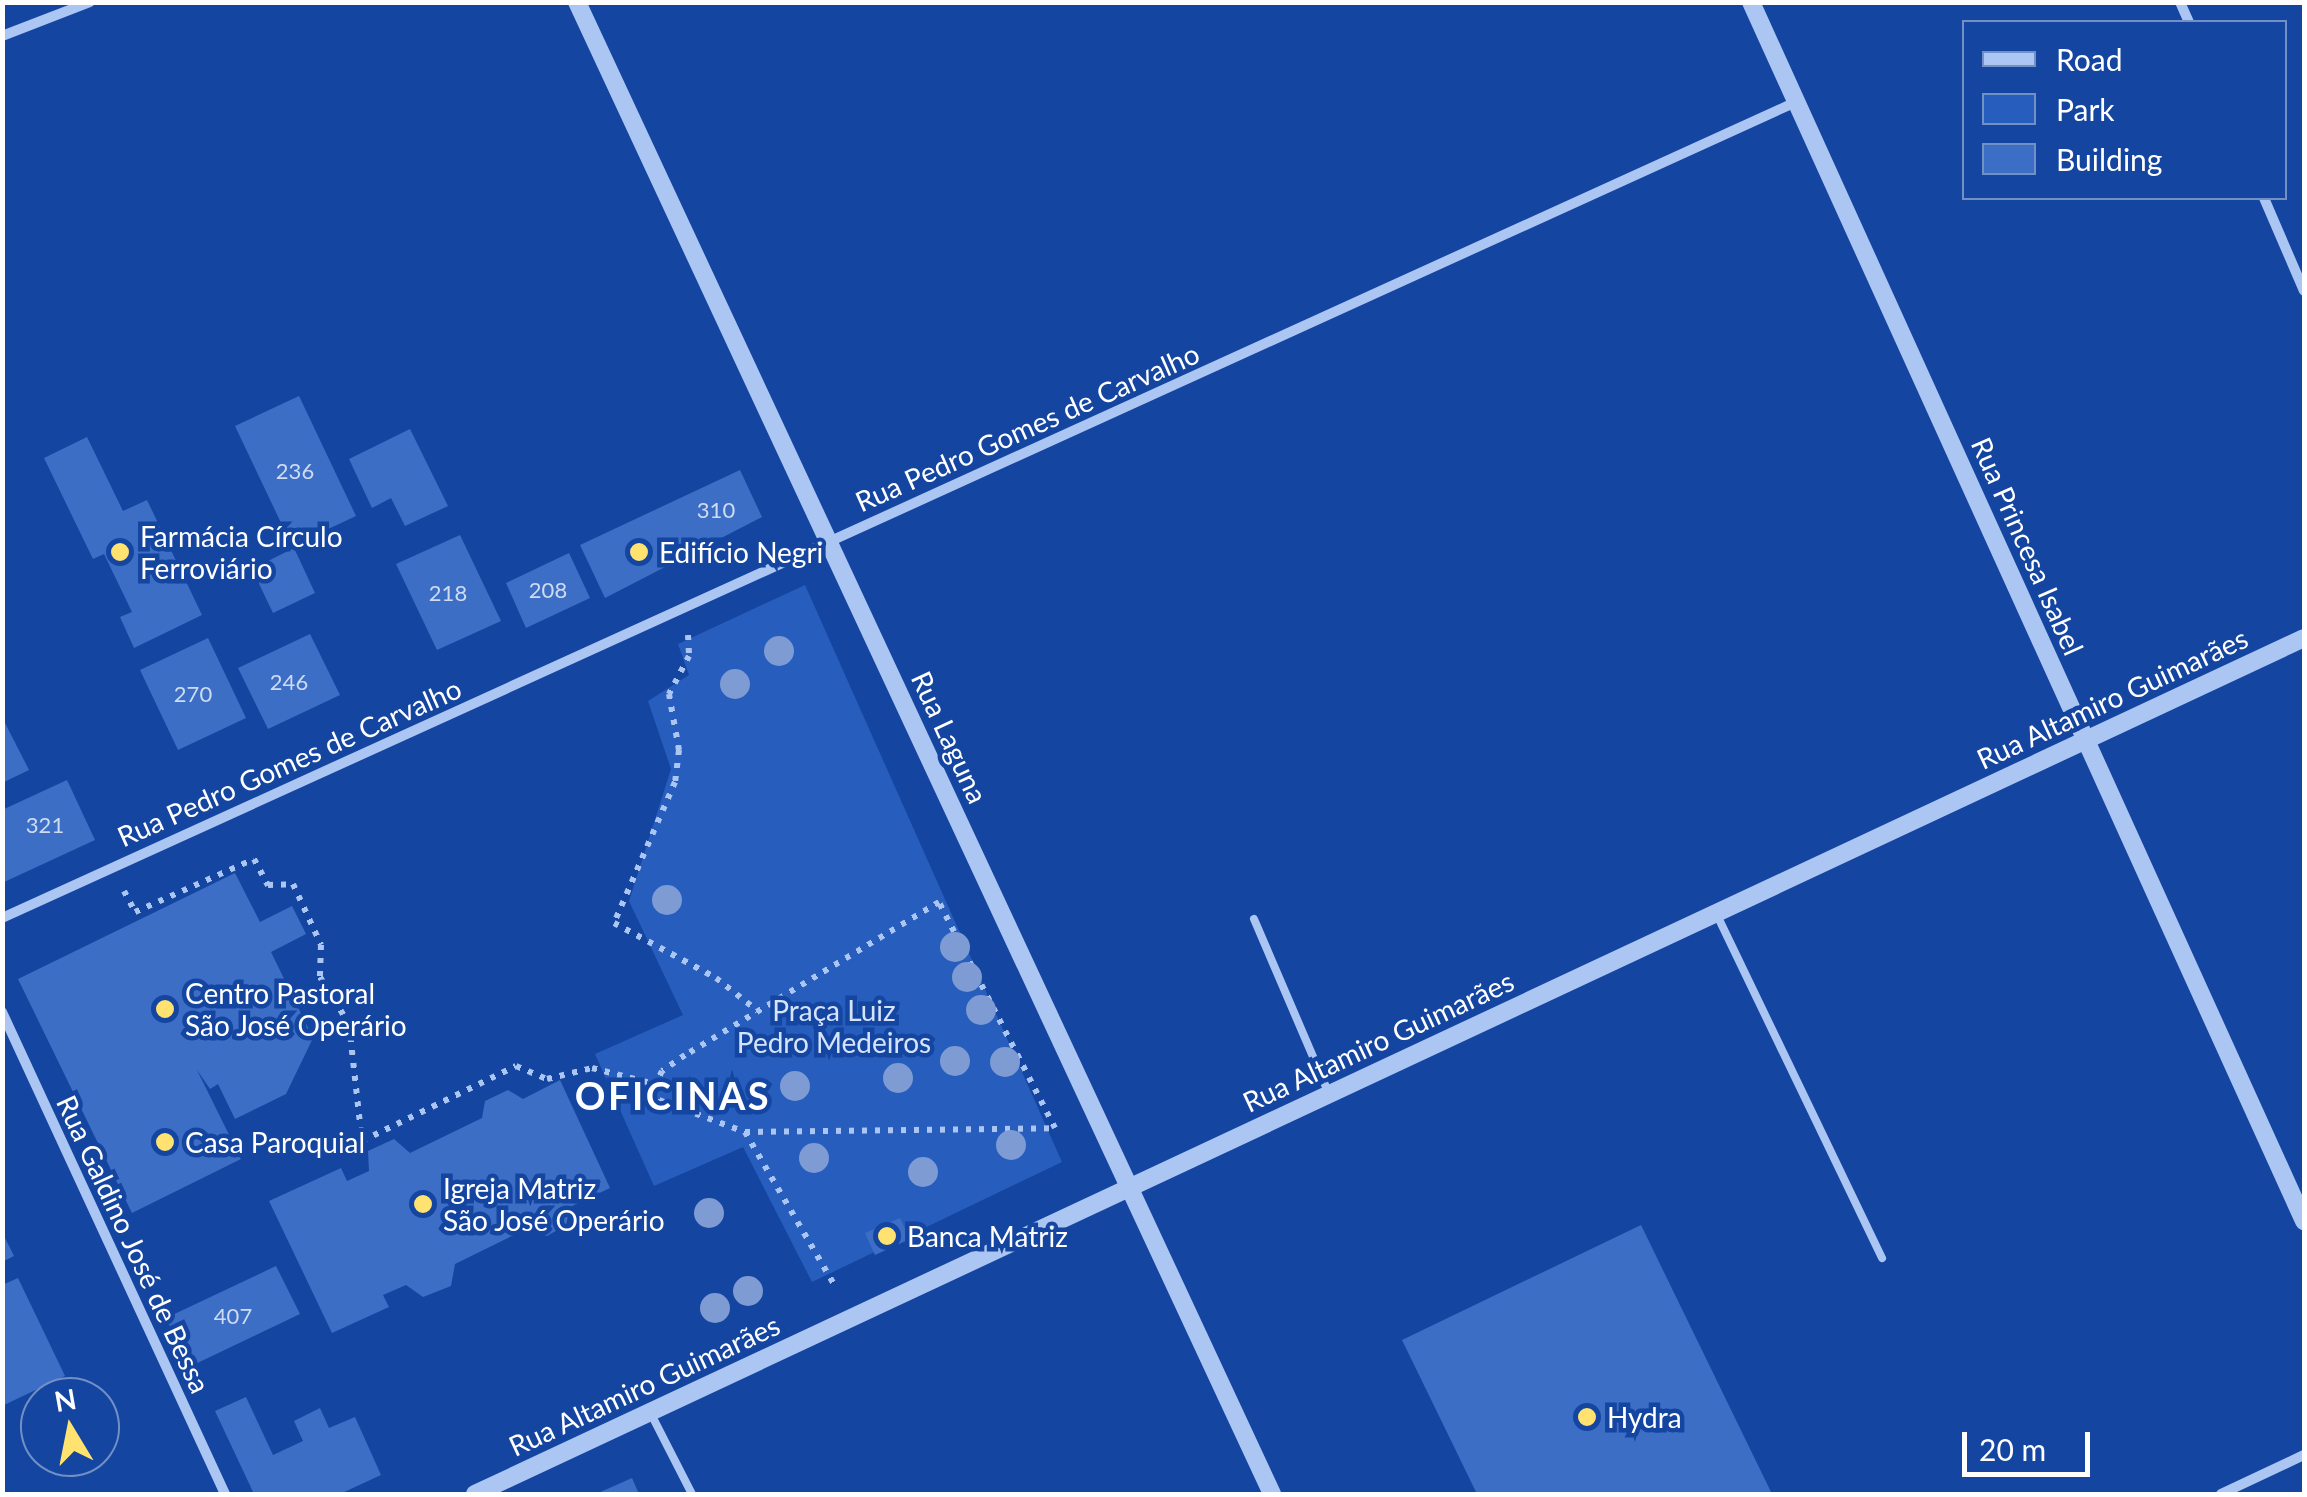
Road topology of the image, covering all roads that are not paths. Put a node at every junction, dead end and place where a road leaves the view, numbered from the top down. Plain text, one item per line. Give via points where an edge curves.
1 (90, 2) edge
2 (577, 2) edge
3 (1751, 2) edge
4 (2, 36) edge
5 (1796, 102) junction
6 (2265, 200) edge
7 (2304, 292) edge
8 (828, 542) junction
9 (2304, 638) edge
10 (2086, 740) junction
11 (1716, 913) junction
12 (2, 918) edge
13 (1254, 919) dead end
14 (2, 1012) edge
15 (1329, 1094) junction
16 (1129, 1188) junction
17 (2304, 1221) edge
18 (1882, 1258) dead end
19 (650, 1412) junction
20 (2304, 1455) edge
21 (225, 1494) edge
22 (475, 1494) edge
23 (692, 1494) edge
24 (1272, 1494) edge
25 (2220, 1494) edge

1 - 4 street
2 - 8 street, Rua Laguna
3 - 5 street, Rua Princesa Isabel
5 - 8 street, Rua Pedro Gomes de Carvalho
5 - 10 street, Rua Princesa Isabel
6 - 7 street
8 - 12 street, Rua Pedro Gomes de Carvalho
8 - 16 street, Rua Laguna
9 - 10 street, Rua Altamiro Guimarães
10 - 11 street, Rua Altamiro Guimarães
10 - 17 street, Rua Princesa Isabel
11 - 15 street, Rua Altamiro Guimarães
11 - 18 lane
13 - 15 lane
14 - 21 street, Rua Galdino José de Bessa
15 - 16 street, Rua Altamiro Guimarães
16 - 19 street, Rua Altamiro Guimarães
16 - 24 street, Rua Laguna
19 - 22 street, Rua Altamiro Guimarães
19 - 23 lane
20 - 25 street

